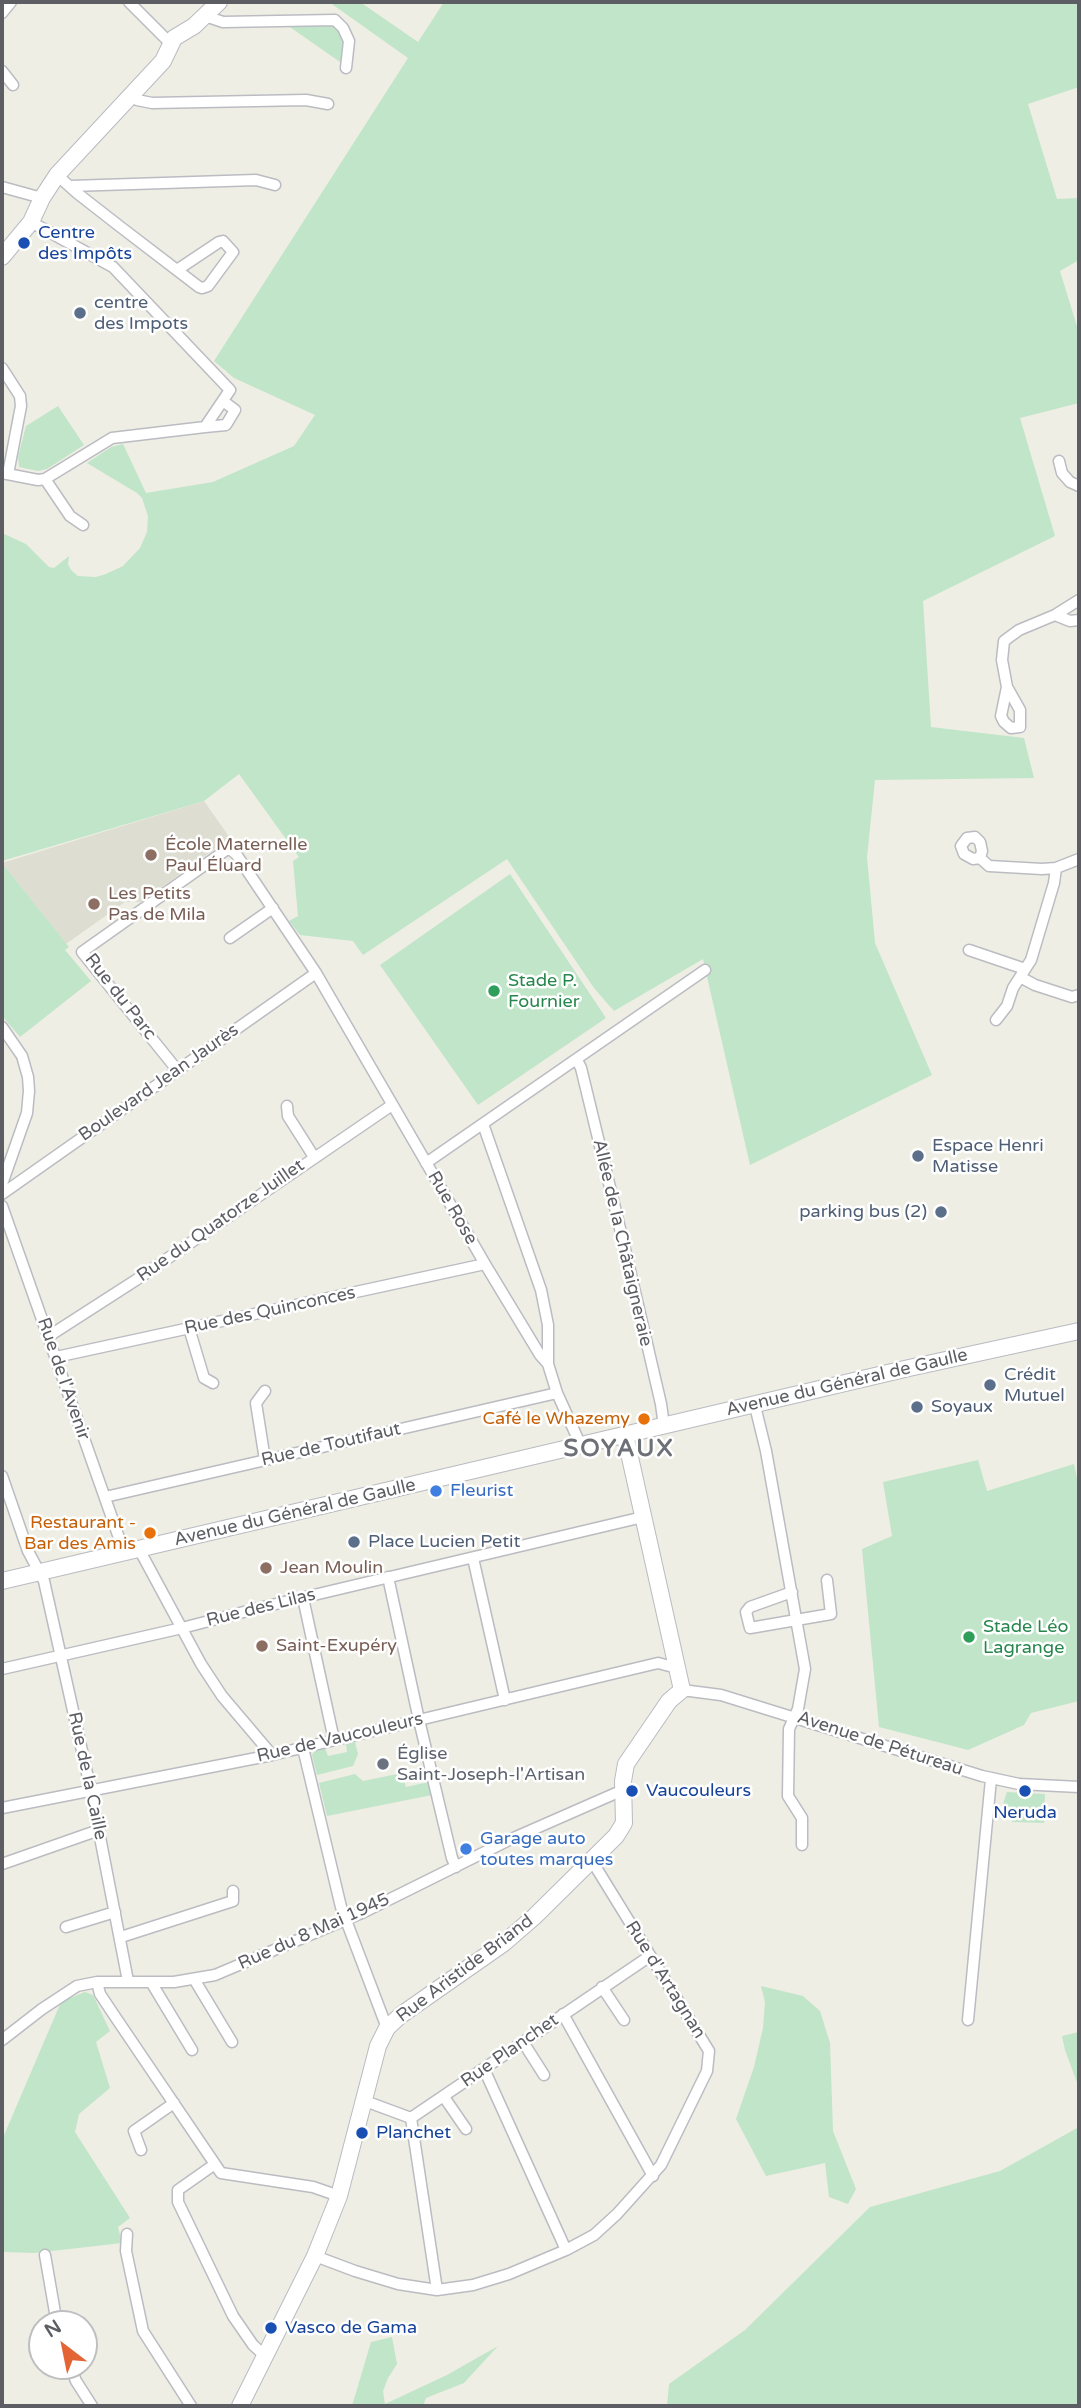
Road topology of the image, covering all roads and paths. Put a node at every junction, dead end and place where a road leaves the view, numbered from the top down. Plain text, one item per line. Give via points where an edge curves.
1 (11, 2) edge
2 (129, 2) edge
3 (219, 2) edge
4 (2, 13) edge
5 (205, 16) junction
6 (171, 44) junction
7 (346, 68) dead end
8 (2, 71) edge
9 (13, 85) dead end
10 (131, 95) junction
11 (328, 104) dead end
12 (57, 175) junction
13 (275, 185) dead end
14 (71, 186) junction
15 (2, 187) edge
16 (42, 198) junction
17 (32, 222) junction
18 (2, 257) edge
19 (177, 270) junction
20 (2, 368) edge
21 (1059, 461) dead end
22 (5, 473) edge
23 (45, 479) junction
24 (1079, 486) edge
25 (83, 525) dead end
26 (1079, 600) edge
27 (1055, 615) junction
28 (1079, 620) edge
29 (1007, 687) dead end
30 (979, 858) dead end
31 (1079, 859) edge
32 (1056, 868) junction
33 (273, 908) junction
34 (230, 938) dead end
35 (969, 950) dead end
36 (705, 970) dead end
37 (316, 973) junction
38 (1023, 973) junction
39 (1079, 995) edge
40 (996, 1020) dead end
41 (2, 1027) edge
42 (577, 1060) junction
43 (178, 1071) junction
44 (392, 1105) junction
45 (286, 1106) dead end
46 (483, 1124) junction
47 (314, 1157) junction
48 (426, 1163) junction
49 (2, 1184) edge
50 (2, 1194) edge
51 (2, 1206) edge
52 (485, 1264) junction
53 (189, 1328) junction
54 (1079, 1331) edge
55 (49, 1336) junction
56 (56, 1357) junction
57 (548, 1364) junction
58 (213, 1383) dead end
59 (265, 1391) dead end
60 (557, 1393) junction
61 (755, 1406) junction
62 (664, 1426) junction
63 (625, 1436) junction
64 (579, 1447) junction
65 (265, 1460) junction
66 (2, 1476) edge
67 (105, 1497) junction
68 (643, 1517) junction
69 (132, 1550) junction
70 (473, 1558) junction
71 (39, 1572) junction
72 (387, 1577) junction
73 (827, 1580) dead end
74 (2, 1581) edge
75 (792, 1592) junction
76 (303, 1598) junction
77 (797, 1620) junction
78 (182, 1628) junction
79 (60, 1656) junction
80 (677, 1668) junction
81 (2, 1669) edge
82 (682, 1690) junction
83 (505, 1700) junction
84 (795, 1717) junction
85 (419, 1720) junction
86 (334, 1740) junction
87 (303, 1748) junction
88 (272, 1755) junction
89 (991, 1779) junction
90 (1079, 1787) edge
91 (623, 1790) junction
92 (91, 1791) junction
93 (2, 1808) edge
94 (99, 1830) junction
95 (802, 1845) dead end
96 (592, 1861) junction
97 (2, 1864) edge
98 (456, 1867) junction
99 (233, 1891) dead end
100 (115, 1912) junction
101 (345, 1919) junction
102 (66, 1927) dead end
103 (121, 1937) junction
104 (650, 1956) junction
105 (194, 1979) junction
106 (128, 1981) junction
107 (97, 1982) junction
108 (150, 1982) junction
109 (602, 1987) junction
110 (563, 2014) junction
111 (624, 2020) dead end
112 (968, 2020) dead end
113 (387, 2028) junction
114 (2, 2040) edge
115 (232, 2042) dead end
116 (523, 2042) junction
117 (192, 2050) dead end
118 (484, 2069) junction
119 (544, 2075) dead end
120 (444, 2097) junction
121 (365, 2101) junction
122 (174, 2103) junction
123 (411, 2118) junction
124 (466, 2129) dead end
125 (141, 2150) dead end
126 (215, 2164) junction
127 (653, 2176) junction
128 (339, 2196) junction
129 (127, 2234) dead end
130 (566, 2250) junction
131 (45, 2255) dead end
132 (315, 2256) junction
133 (437, 2290) junction
134 (55, 2310) edge
135 (264, 2356) junction
136 (76, 2380) edge
137 (92, 2406) edge
138 (191, 2406) edge
139 (240, 2406) edge

1 - 4 street
2 - 6 street
3 - 5 street
5 - 6 street
5 - 7 street via 223,22 335,20 349,41
6 - 10 street via 163,61
8 - 9 street
10 - 11 street via 152,103 306,100
10 - 12 street
12 - 14 street
12 - 16 street
13 - 14 street via 256,180
14 - 19 street
15 - 16 street
16 - 17 street
17 - 18 street
17 - 23 street via 113,267 230,390 205,427 112,438
19 - 19 street via 205,288 233,252 219,242
20 - 22 street via 20,396
21 - 24 street via 1062,473
22 - 23 street
23 - 25 street via 70,516
26 - 27 street
27 - 28 street
27 - 29 street via 1019,630 1004,642
30 - 32 street via 989,866
31 - 32 street
32 - 38 street
33 - 34 street
33 - 37 street, Rue du Parc
33 - 43 street, Rue du Parc via 236,854 226,850 82,952
35 - 38 street
36 - 42 street
37 - 43 street, Boulevard Jean Jaurès
37 - 44 street, Rue Rose
38 - 39 street via 1035,985
38 - 40 street
41 - 49 street via 22,1056 29,1091 27,1113
42 - 46 street
42 - 62 street, Allée de la Châtaigneraie
43 - 50 street, Boulevard Jean Jaurès
44 - 47 street, Rue du Quatorze Juillet
44 - 48 street, Rue Rose
45 - 47 street
46 - 48 street
46 - 57 street via 541,1290 548,1325
47 - 55 street, Rue du Quatorze Juillet
48 - 52 street, Rue Rose
51 - 55 street, Rue de l'Avenir
52 - 53 street, Rue des Quinconces
52 - 57 street, Rue Rose
53 - 56 street, Rue des Quinconces
53 - 58 street via 204,1378
54 - 61 street, Avenue du Général de Gaulle
55 - 56 street, Rue de l'Avenir
56 - 67 street, Rue de l'Avenir
57 - 60 street, Rue Rose
59 - 65 street via 256,1402
60 - 64 street, Rue Rose
60 - 65 street, Rue de Toutifaut
61 - 62 street, Avenue du Général de Gaulle
61 - 75 street
62 - 63 street, Avenue du Général de Gaulle
63 - 64 street, Avenue du Général de Gaulle
63 - 68 street
64 - 69 street, Avenue du Général de Gaulle
65 - 67 street, Rue de Toutifaut
66 - 71 street, Rue de la Caille
67 - 69 street, Rue de l'Avenir
68 - 70 street, Rue des Lilas
68 - 80 street
69 - 71 street, Avenue du Général de Gaulle
69 - 78 street, Rue de l'Avenir
70 - 72 street, Rue des Lilas
70 - 83 street
71 - 74 street, Avenue du Général de Gaulle
71 - 79 street, Rue de la Caille
72 - 76 street, Rue des Lilas
72 - 85 street
73 - 77 street via 831,1614
75 - 77 street
75 - 77 street via 746,1612 750,1628
76 - 78 street, Rue des Lilas
76 - 86 street
77 - 84 street via 805,1669
78 - 79 street, Rue des Lilas
78 - 88 street, Rue de l'Avenir via 222,1696
79 - 81 street, Rue des Lilas
79 - 92 street, Rue de la Caille
80 - 82 street
80 - 83 street, Rue de Vaucouleurs via 658,1663
82 - 84 street, Avenue de Pétureau via 721,1695
82 - 91 street, Rue Aristide Briand via 669,1701 626,1764
83 - 85 street, Rue de Vaucouleurs
84 - 89 street, Avenue de Pétureau
84 - 95 street via 789,1728 788,1796 802,1818
85 - 86 street, Rue de Vaucouleurs
85 - 98 street
86 - 87 street, Rue de Vaucouleurs
87 - 88 street, Rue de Vaucouleurs
87 - 101 street
88 - 92 street, Rue de Vaucouleurs
89 - 90 street, Avenue de Pétureau
89 - 112 street
91 - 96 street, Rue Aristide Briand via 624,1823
91 - 98 street, Rue du 8 Mai 1945
92 - 93 street, Rue de Vaucouleurs
92 - 94 street, Rue de la Caille
94 - 97 street
94 - 100 street, Rue de la Caille
96 - 104 street, Rue d'Artagnan
96 - 113 street, Rue Aristide Briand via 504,1942
98 - 101 street, Rue du 8 Mai 1945
99 - 103 street via 233,1901
100 - 102 street
100 - 103 street, Rue de la Caille
101 - 105 street, Rue du 8 Mai 1945 via 215,1975
101 - 113 street
103 - 106 street, Rue de la Caille
104 - 109 street, Rue Planchet
104 - 127 street, Rue d'Artagnan via 709,2051 700,2089
105 - 108 street, Rue du 8 Mai 1945
105 - 115 street
106 - 107 street, Rue du 8 Mai 1945
106 - 108 street, Rue du 8 Mai 1945
107 - 114 street, Rue du 8 Mai 1945 via 77,1986
107 - 122 street via 100,1994
108 - 117 street
109 - 110 street, Rue Planchet
109 - 111 street
110 - 116 street, Rue Planchet
110 - 127 street
113 - 121 street, Rue Aristide Briand
116 - 118 street, Rue Planchet
116 - 119 street
118 - 120 street, Rue Planchet
118 - 130 street
120 - 123 street, Rue Planchet
120 - 124 street
121 - 123 street
121 - 128 street, Rue Aristide Briand
122 - 125 street via 134,2131
122 - 126 street
123 - 133 street
126 - 128 street via 228,2175 313,2187
126 - 135 street via 178,2190 178,2202 233,2316
127 - 130 street, Rue d'Artagnan via 594,2235
128 - 132 street, Rue Aristide Briand
129 - 138 street via 126,2251 143,2331
130 - 133 street, Rue d'Artagnan via 497,2278
131 - 134 street
132 - 133 street, Rue d'Artagnan via 398,2284
132 - 135 street, Rue Aristide Briand
135 - 139 street, Rue Aristide Briand
136 - 137 street

